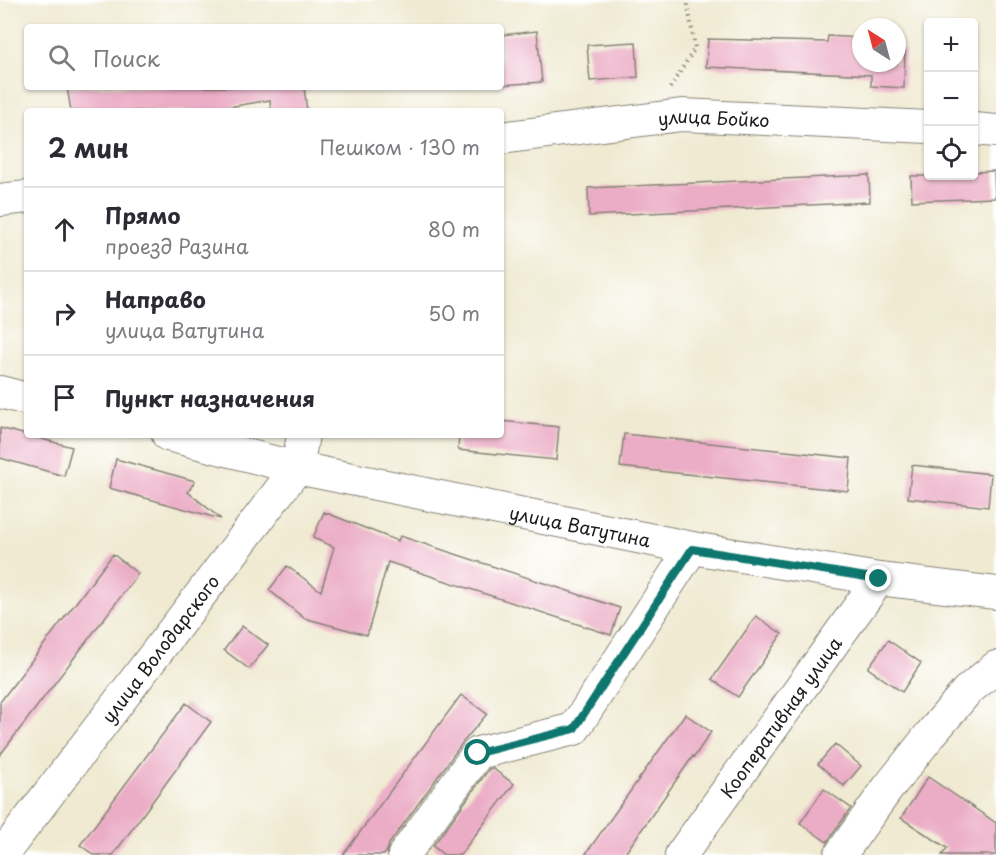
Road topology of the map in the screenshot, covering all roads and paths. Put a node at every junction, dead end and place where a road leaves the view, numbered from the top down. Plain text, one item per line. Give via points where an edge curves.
1 (687, 0) edge
2 (650, 119) junction
3 (924, 127) edge
4 (978, 129) edge
5 (996, 131) edge
6 (504, 138) edge
7 (24, 197) edge
8 (0, 200) edge
9 (0, 392) edge
10 (24, 398) edge
11 (180, 438) edge
12 (302, 438) edge
13 (297, 468) junction
14 (692, 549) junction
15 (879, 579) junction
16 (996, 593) edge
17 (996, 668) edge
18 (2, 855) edge
19 (404, 855) edge
20 (681, 855) edge
21 (840, 855) edge

1 - 2 path via 695,48
2 - 3 street, улица Бойко via 682,115
2 - 6 street, улица Бойко
4 - 5 street
7 - 8 street
9 - 10 street
11 - 13 street, улица Ватутина
12 - 13 street, улица Володарского
13 - 14 street, улица Ватутина
13 - 18 street, улица Володарского
14 - 15 street, улица Ватутина
14 - 19 street via 574,729 478,753
15 - 16 street, улица Ватутина
15 - 20 street, Кооперативная улица
17 - 21 street via 967,691 930,735

